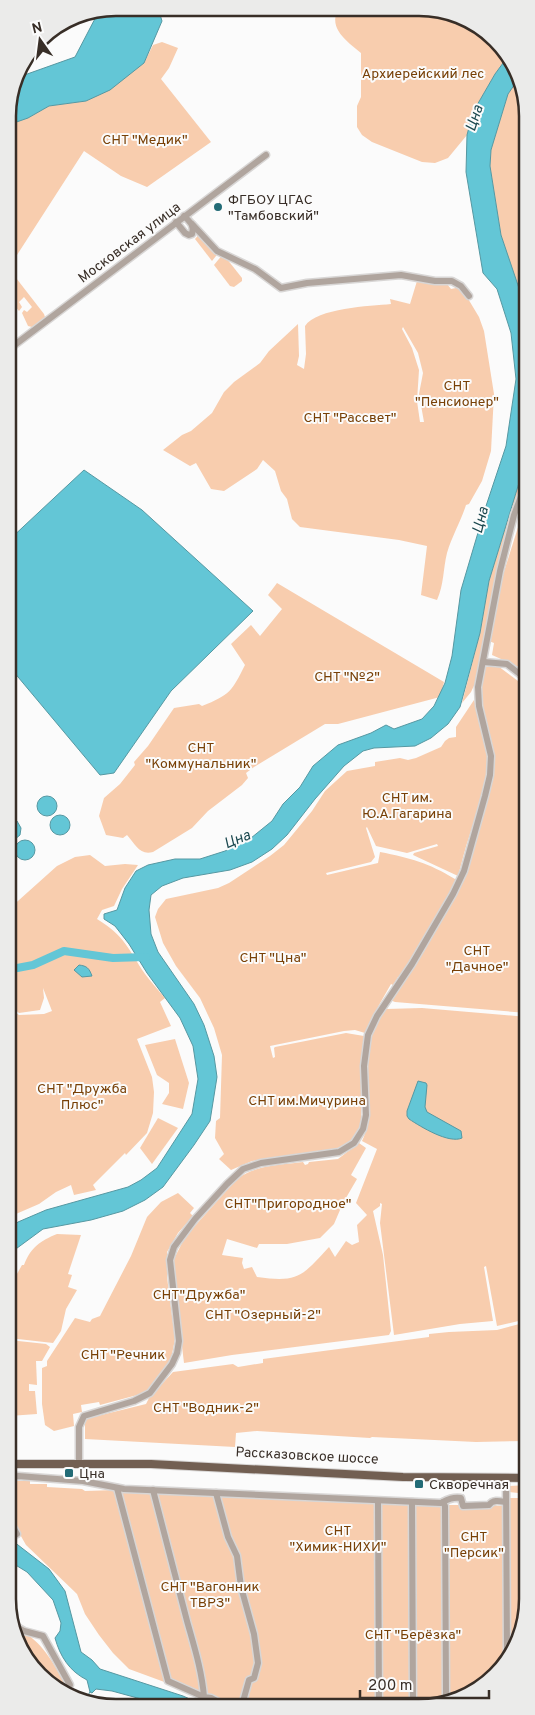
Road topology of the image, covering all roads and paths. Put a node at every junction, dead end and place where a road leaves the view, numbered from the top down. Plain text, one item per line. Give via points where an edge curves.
1 (266, 155) dead end
2 (184, 216) junction
3 (176, 222) junction
4 (192, 224) junction
5 (470, 296) dead end
6 (16, 344) edge
7 (519, 502) edge
8 (484, 662) junction
9 (519, 673) edge
10 (16, 1464) edge
11 (82, 1464) junction
12 (519, 1474) edge
13 (16, 1477) edge
14 (506, 1478) junction
15 (519, 1478) edge
16 (117, 1488) junction
17 (153, 1490) junction
18 (216, 1493) junction
19 (378, 1501) junction
20 (412, 1502) junction
21 (443, 1502) junction
22 (506, 1502) junction
23 (21, 1629) edge
24 (507, 1644) edge
25 (69, 1687) edge
26 (446, 1695) edge
27 (204, 1697) junction
28 (213, 1699) edge
29 (244, 1699) edge
30 (380, 1699) edge
31 (414, 1699) edge

1 - 2 street, Московская улица
2 - 3 street, Московская улица
2 - 4 street
3 - 4 street via 189,235 193,231
3 - 6 street, Московская улица
4 - 5 street via 217,251 255,269 280,288 307,282 401,275 452,281
7 - 8 street via 500,571
8 - 9 street via 507,664
8 - 11 street via 478,694 491,756 484,801 457,887 368,1035 364,1066 366,1115 361,1134 339,1152 261,1163 243,1169 195,1219 174,1248 170,1260 179,1341 174,1360 162,1379 145,1396 84,1416 79,1427
10 - 11 main road, Рассказовское шоссе
11 - 12 main road, Рассказовское шоссе via 165,1459 403,1473
11 - 14 main road, Рассказовское шоссе via 160,1464 403,1477
13 - 16 street via 83,1481
14 - 15 main road, Рассказовское шоссе
14 - 22 street
16 - 17 street
16 - 27 street via 168,1681
17 - 18 street
17 - 27 street
18 - 19 street
18 - 29 street via 237,1556 240,1587 257,1651 254,1678 249,1680
19 - 20 street
19 - 30 street
20 - 21 street
20 - 31 street
21 - 22 street via 461,1498 463,1506
21 - 26 street
22 - 24 street
23 - 25 street via 42,1636
27 - 28 street

